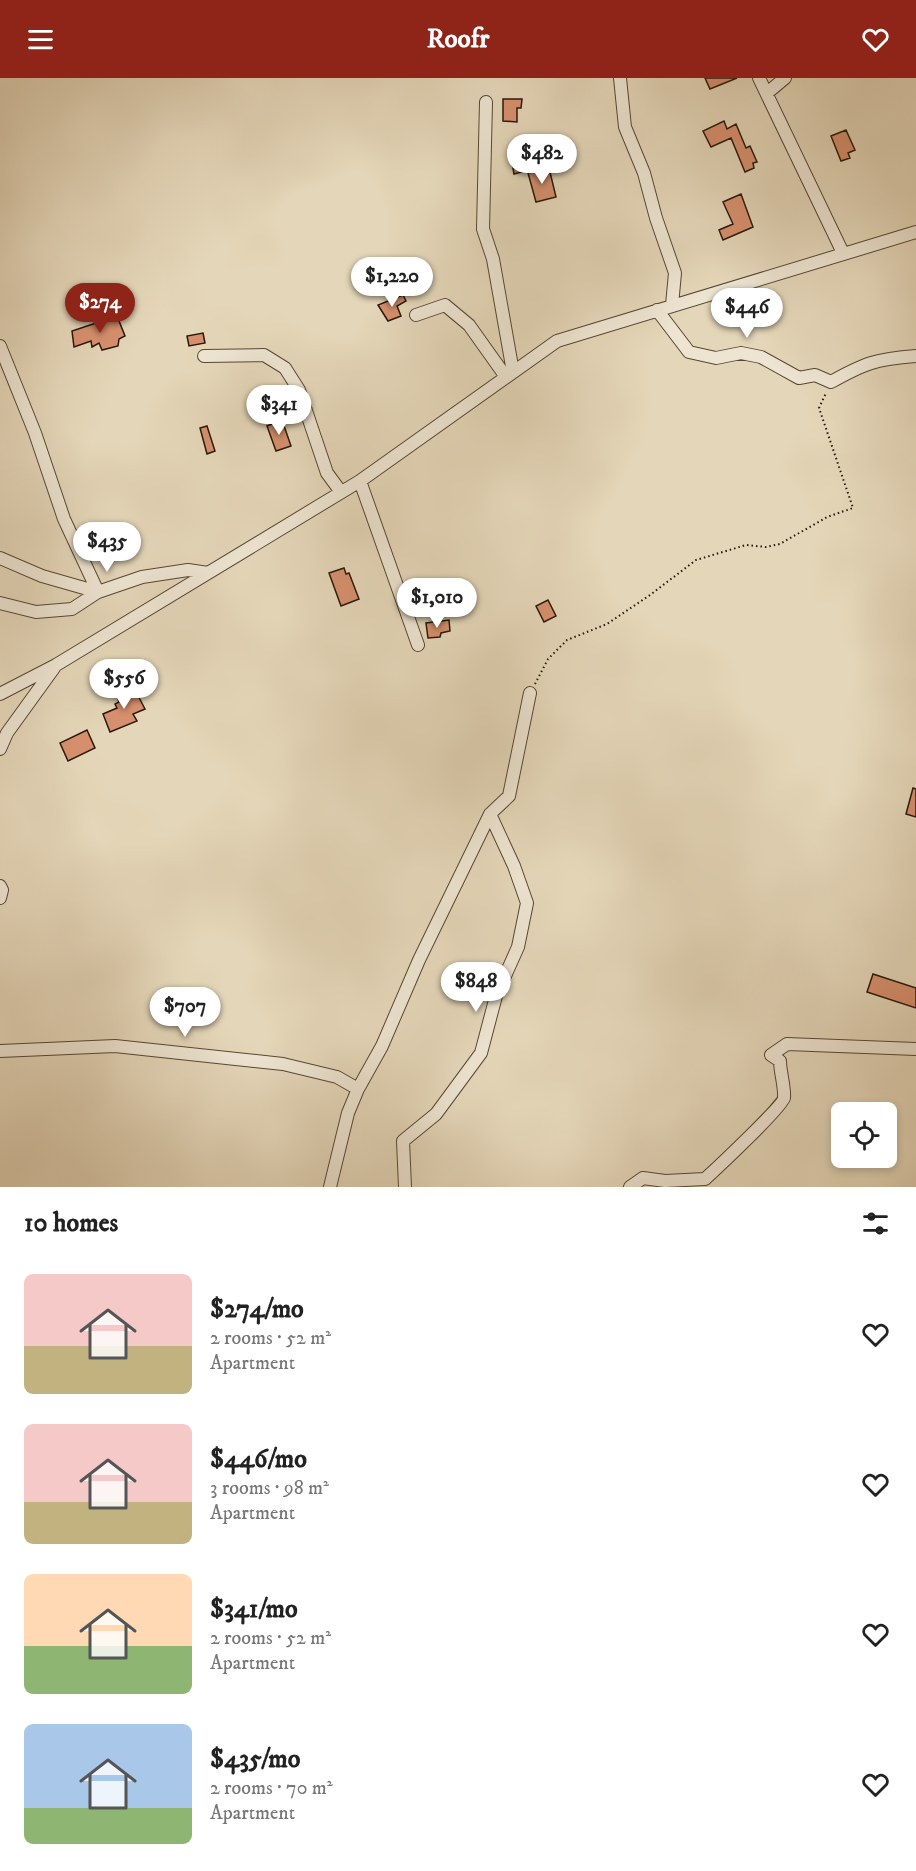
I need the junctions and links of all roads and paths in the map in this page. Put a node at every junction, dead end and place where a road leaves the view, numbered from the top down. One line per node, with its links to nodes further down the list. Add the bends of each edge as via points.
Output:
1 (620, 78): 8 (street, via 625,127 644,173 675,273)
2 (759, 78): 4 (street)
3 (785, 78): 4 (street)
4 (767, 93): 7 (street)
5 (486, 102): 14 (street, via 483,229 493,259)
6 (916, 232): 7 (street)
7 (843, 253): 8 (street)
8 (672, 305): 9 (street)
9 (657, 310): 14 (street, via 557,341); 15 (street, via 689,352 716,357 741,353 760,357 800,378 815,375)
10 (416, 315): 14 (street, via 445,305 469,326)
11 (0, 346): 20 (street, via 64,519)
12 (204, 356): 17 (street, via 264,355 285,368 299,390 327,473)
13 (916, 356): 15 (street, via 864,364)
14 (510, 374): 16 (street)
15 (831, 382): 24 (path, via 819,408 853,508 826,517 780,544 766,548 746,545 696,560 607,624 567,640 548,659)
16 (360, 481): 17 (street); 22 (street)
17 (341, 492): 19 (street)
18 (0, 558): 20 (street, via 42,576)
19 (208, 573): 20 (street, via 188,570 142,577); 23 (street)
20 (98, 592): 21 (street, via 72,609 36,612)
21 (0, 603)
22 (418, 645)
23 (56, 665): 25 (street); 26 (street, via 7,733)
24 (530, 693): 27 (street, via 509,796)
25 (0, 694)
26 (0, 749)
27 (490, 814): 32 (street, via 382,1046); 34 (street, via 527,903 518,947 496,996 481,1053 436,1113 403,1141)
28 (0, 886): 29 (street)
29 (0, 898)
30 (916, 1049): 35 (street, via 787,1044 771,1055 780,1060 784,1100 705,1179 643,1178)
31 (0, 1051): 32 (street, via 115,1046 283,1064 337,1077)
32 (358, 1089): 33 (street, via 348,1113)
33 (330, 1187)
34 (405, 1187)
35 (630, 1187)

